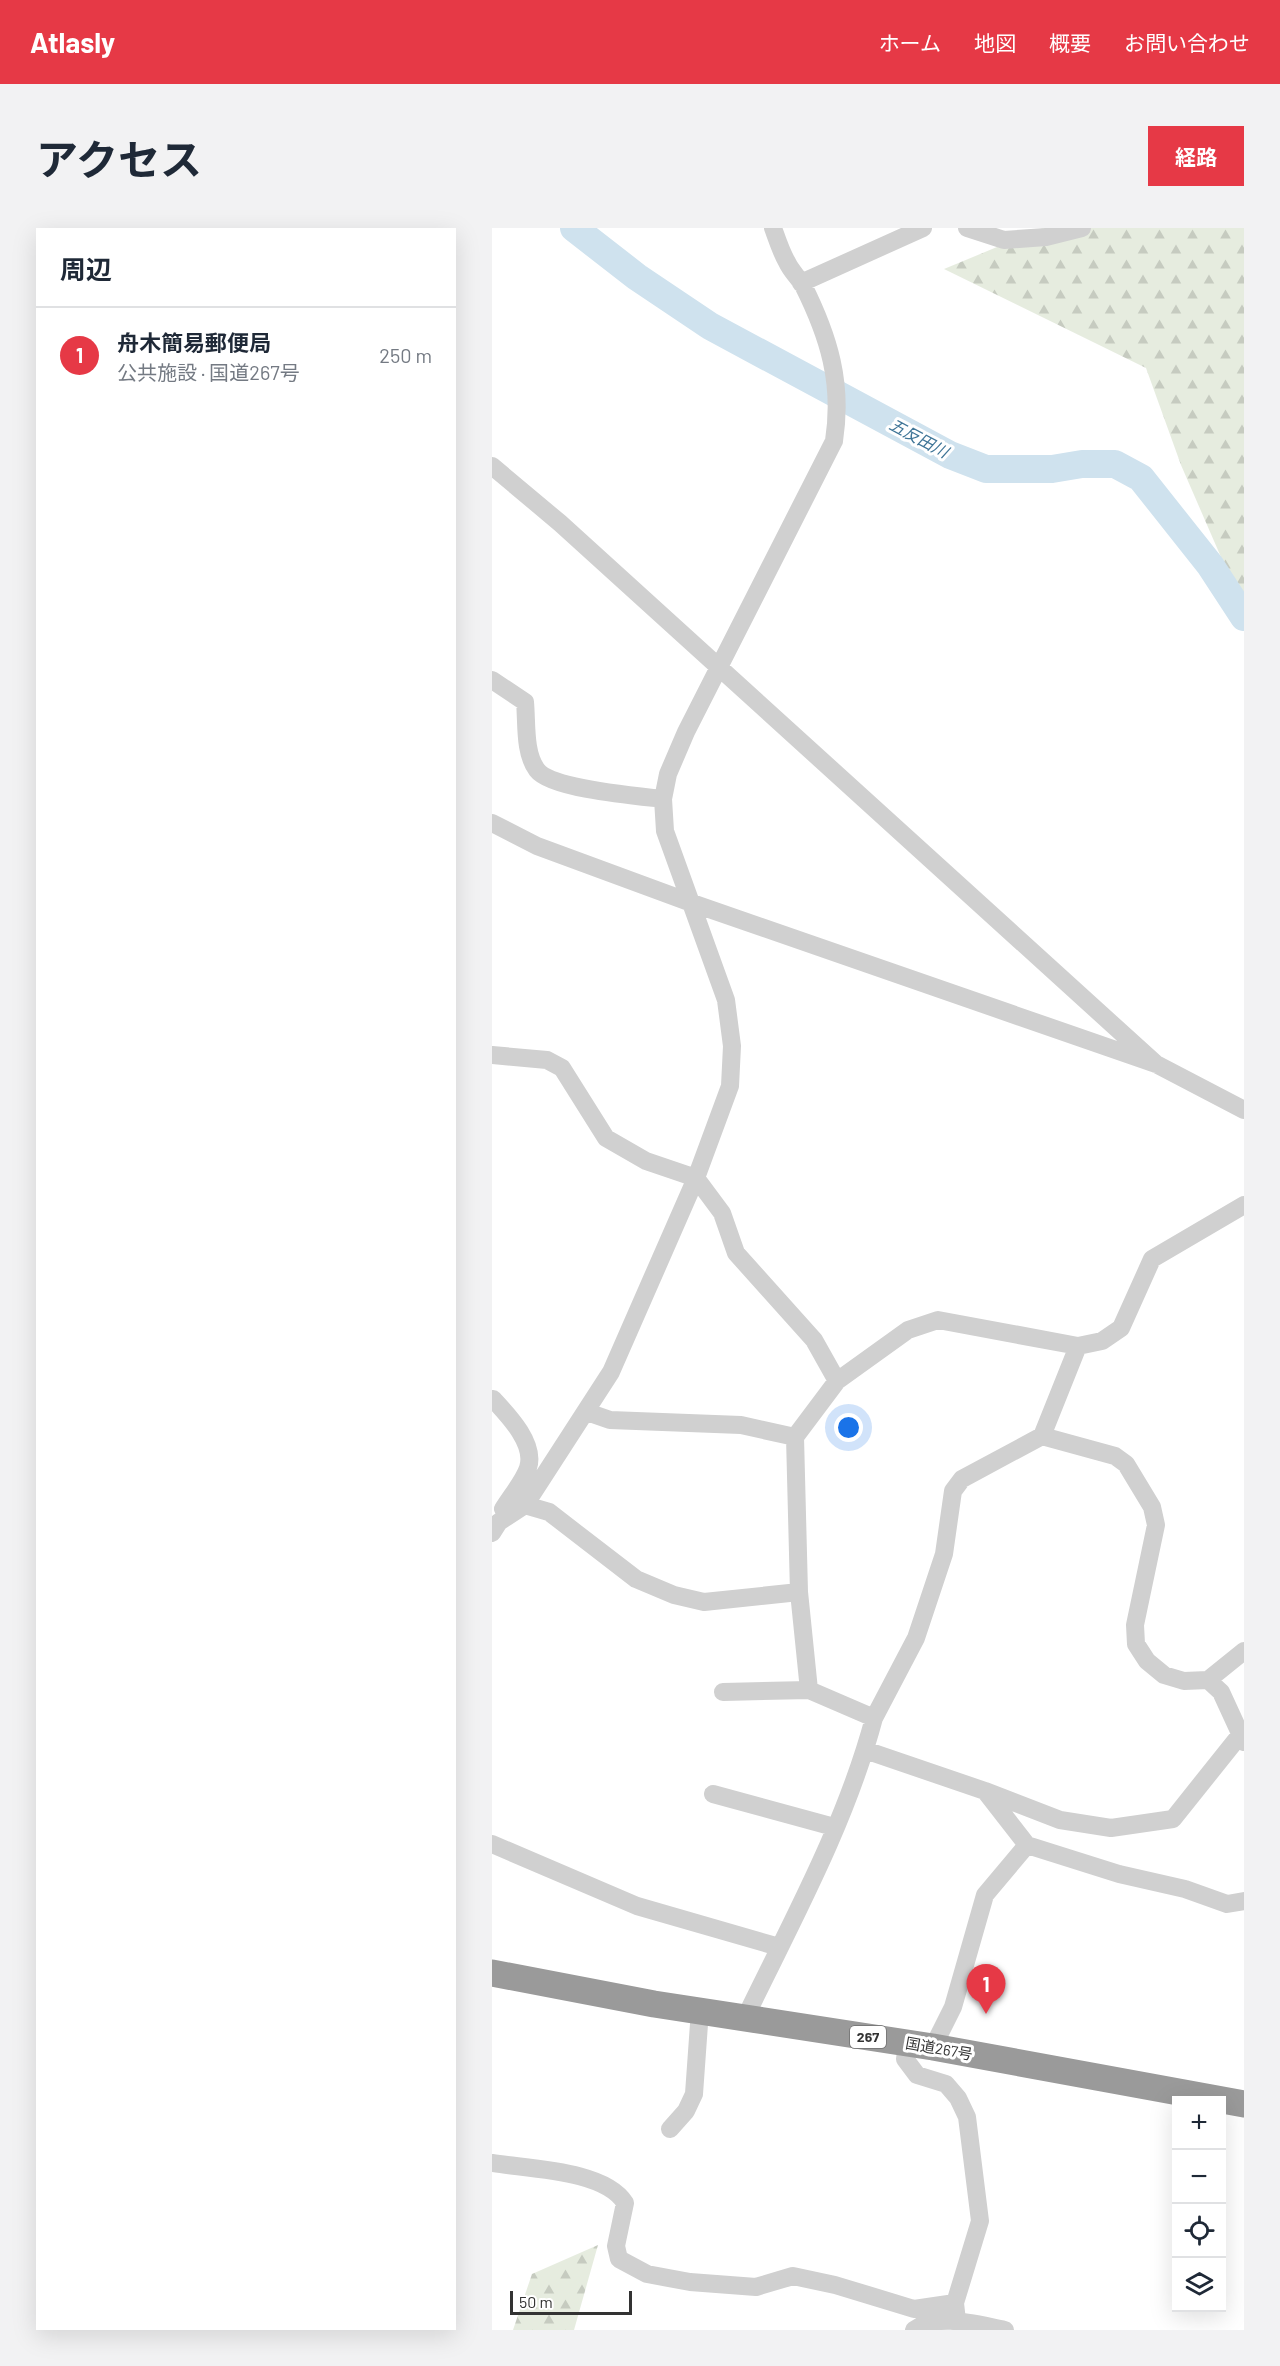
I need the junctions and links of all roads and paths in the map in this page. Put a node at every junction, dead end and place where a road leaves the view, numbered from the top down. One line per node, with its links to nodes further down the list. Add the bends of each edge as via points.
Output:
1 (773, 228): 5 (street)
2 (923, 228): 5 (street)
3 (968, 228): 4 (street, via 1004,240 1046,237)
4 (1082, 228)
5 (801, 283): 7 (street, via 822,328 836,373 839,411 834,441)
6 (492, 466): 7 (street)
7 (720, 668): 9 (street, via 686,732); 13 (street)
8 (492, 680): 9 (street, via 525,702 529,753 537,772 559,784)
9 (663, 800): 11 (street, via 665,831)
10 (492, 823): 11 (street, via 537,846)
11 (689, 902): 13 (street); 15 (street, via 726,1000 732,1046 730,1086)
12 (492, 1055): 15 (street, via 548,1059 562,1068 606,1138 646,1161)
13 (1156, 1064): 14 (street)
14 (1244, 1110)
15 (696, 1178): 18 (street, via 722,1213 736,1253 814,1340); 20 (street, via 612,1372)
16 (1244, 1205): 17 (street, via 1152,1259 1121,1328 1102,1341)
17 (1078, 1346): 18 (street, via 938,1320 908,1330); 21 (street)
18 (837, 1381): 22 (street)
19 (493, 1399): 23 (street, via 516,1424 529,1452 528,1467)
20 (587, 1412): 22 (street, via 610,1420 741,1425); 23 (street)
21 (1042, 1436): 27 (street, via 1115,1456 1126,1464 1152,1507 1156,1525 1135,1624 1136,1644 1147,1661 1164,1675 1184,1681); 30 (street, via 962,1479 953,1491 944,1554 916,1638)
22 (795, 1437): 25 (street)
23 (509, 1508): 24 (street); 25 (street, via 549,1512 636,1579 674,1595 704,1602)
24 (492, 1533)
25 (799, 1592): 28 (street)
26 (1244, 1651): 27 (street)
27 (1208, 1680): 31 (street, via 1221,1692)
28 (809, 1690): 29 (street); 30 (street)
29 (723, 1692)
30 (874, 1718): 32 (street)
31 (1242, 1739): 33 (street, via 1173,1819 1111,1828 1060,1820)
32 (865, 1750): 33 (street); 35 (street)
33 (986, 1791): 37 (street)
34 (712, 1794): 35 (street)
35 (834, 1827): 39 (street, via 809,1889)
36 (492, 1844): 39 (street, via 638,1906)
37 (1026, 1845): 38 (street, via 1227,1904); 43 (street, via 985,1894 953,2007)
38 (1244, 1901)
39 (779, 1947): 42 (street)
40 (492, 1973): 41 (highway, 国道267号 / 267)
41 (700, 2010): 42 (highway, 国道267号 / 267); 45 (street, via 694,2094 686,2112)
42 (746, 2016): 43 (highway, 国道267号 / 267)
43 (920, 2045): 44 (highway, 国道267号 / 267); 47 (street, via 905,2059 917,2075 946,2084 967,2116 980,2221)
44 (1244, 2104)
45 (670, 2129)
46 (492, 2163): 47 (street, via 580,2176 618,2192 625,2203 616,2246 619,2259 647,2274 756,2287 793,2276 914,2309)
47 (956, 2312): 48 (street); 49 (street)
48 (914, 2330)
49 (1005, 2330)

